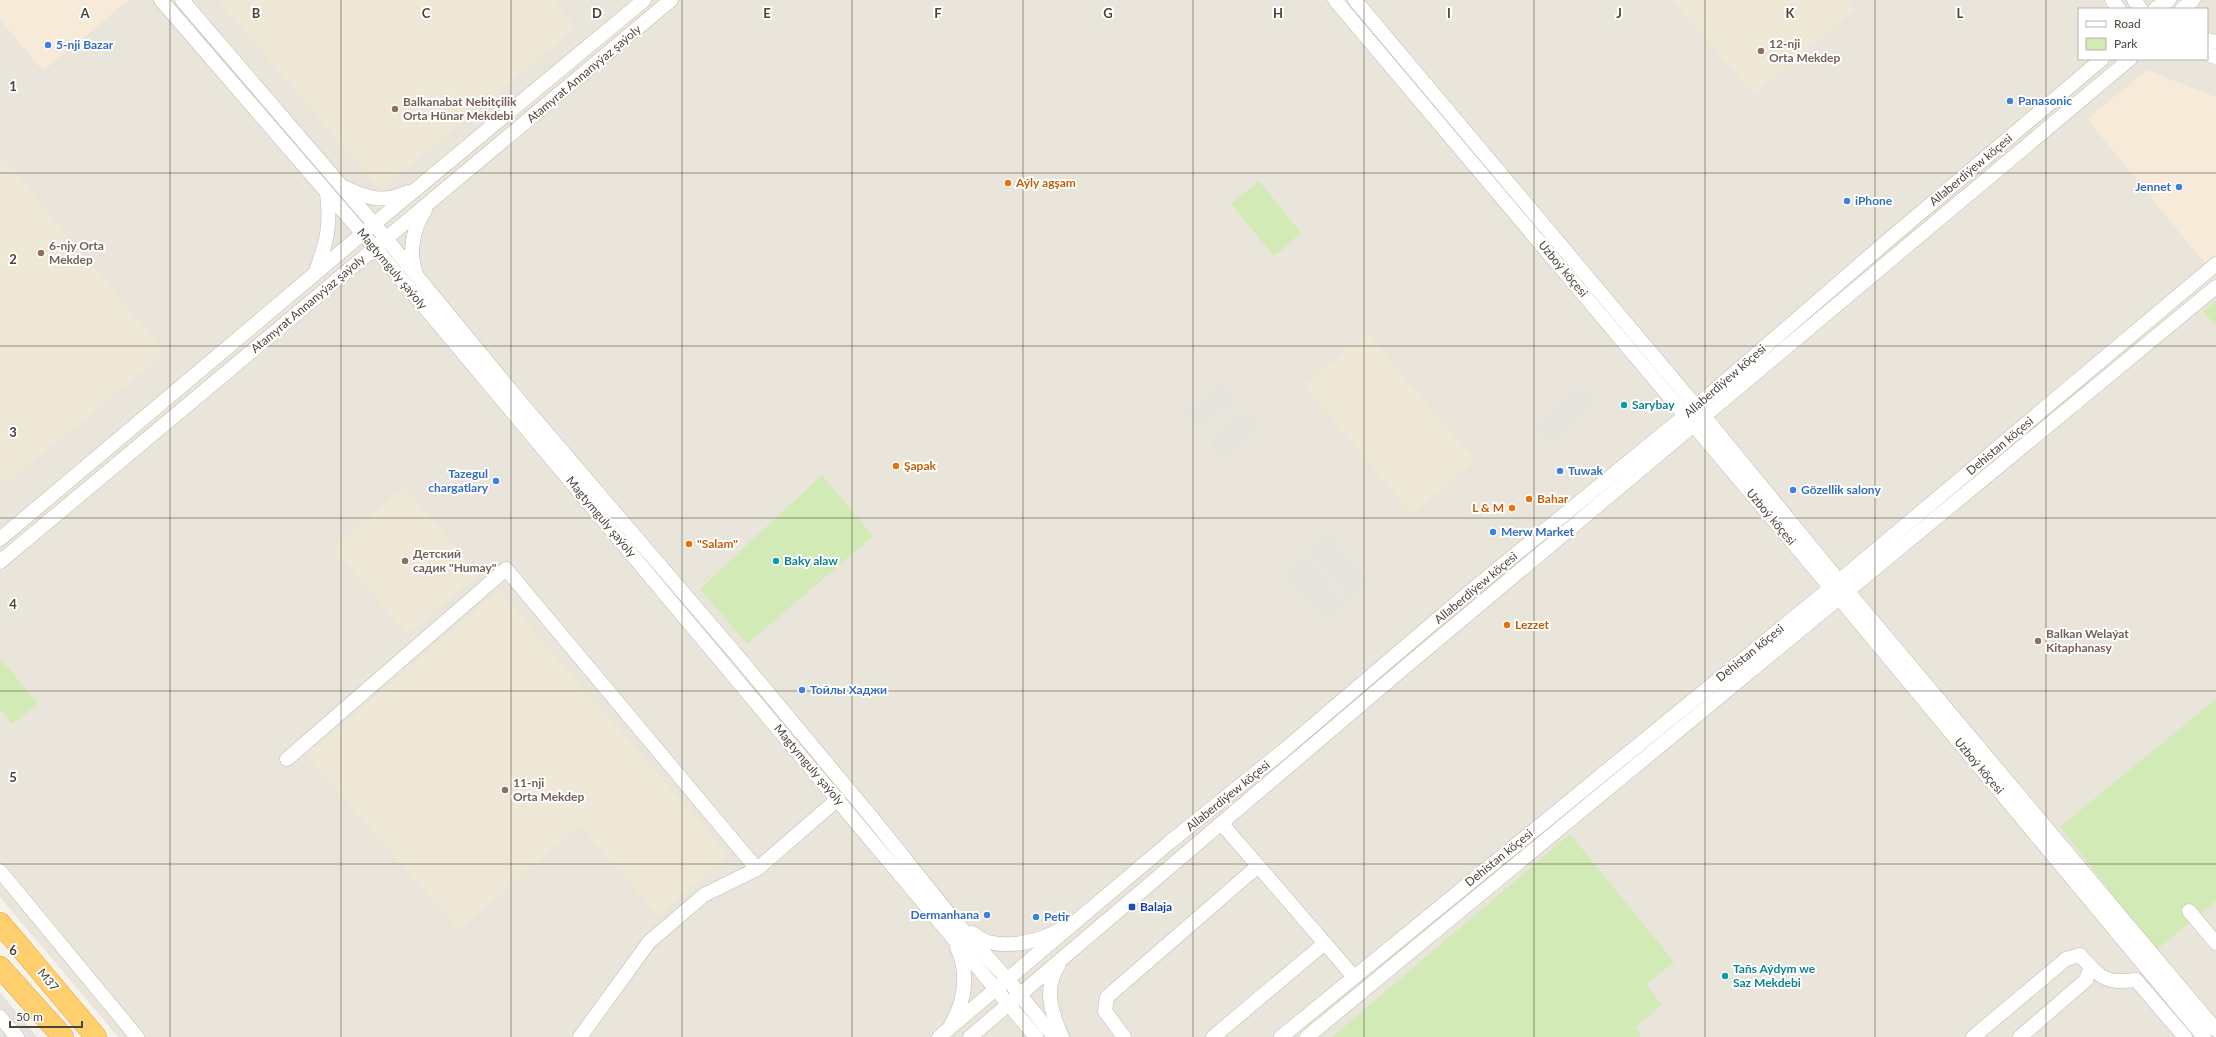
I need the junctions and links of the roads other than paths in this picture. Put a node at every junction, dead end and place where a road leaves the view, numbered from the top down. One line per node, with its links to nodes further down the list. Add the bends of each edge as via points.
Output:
1 (161, 0): 19 (street, Magtymguly şaýoly)
2 (182, 0): 18 (street, Magtymguly şaýoly)
3 (644, 0): 17 (street, Atamyrat Annanyýaz şaýoly)
4 (671, 0): 20 (street, Atamyrat Annanyýaz şaýoly)
5 (1335, 0): 28 (street, Uzboý köçesi, via 1383,59)
6 (1355, 0): 28 (street, Uzboý köçesi)
7 (2112, 0): 11 (street)
8 (2134, 0): 12 (street)
9 (2169, 0): 13 (street)
10 (2193, 0): 14 (street)
11 (2118, 8)
12 (2140, 8)
13 (2157, 8)
14 (2183, 8)
15 (2101, 60): 28 (street, Allaberdiýew köçesi)
16 (2129, 60): 28 (street, Allaberdiýew köçesi)
17 (421, 186): 18 (street, via 394,198 379,199 363,196); 21 (street, Atamyrat Annanyýaz şaýoly)
18 (342, 187): 21 (street, Magtymguly şaýoly)
19 (327, 193): 22 (street, Magtymguly şaýoly); 25 (street, via 329,226 326,245)
20 (430, 203): 23 (street, Atamyrat Annanyýaz şaýoly); 26 (street, via 420,218 412,248 413,265)
21 (374, 224): 22 (street, Atamyrat Annanyýaz şaýoly); 23 (street, Magtymguly şaýoly)
22 (362, 234): 23 (street, Magtymguly şaýoly); 25 (street, Atamyrat Annanyýaz şaýoly)
23 (380, 244): 26 (street, Magtymguly şaýoly); 30 (street, Atamyrat Annanyýaz şaýoly); 33 (street, Magtymguly şaýoly)
24 (2216, 264): 31 (street, Dehistan köçesi)
25 (314, 273): 29 (street, Atamyrat Annanyýaz şaýoly)
26 (418, 278): 40 (street, Magtymguly şaýoly, via 821,757)
27 (2216, 286): 31 (street, Dehistan köçesi)
28 (1695, 416): 31 (street, Uzboý köçesi); 34 (street, Allaberdiýew köçesi); 38 (street, Allaberdiýew köçesi, via 1473,589)
29 (0, 539)
30 (0, 562)
31 (1838, 589): 48 (street, Dehistan köçesi); 53 (street, Uzboý köçesi); 67 (street, Dehistan köçesi); 71 (street, Uzboý köçesi)
32 (287, 759): 36 (street, via 506,569)
33 (838, 800): 36 (street); 43 (street, Magtymguly şaýoly)
34 (1222, 824): 35 (street); 45 (street, Allaberdiýew köçesi)
35 (1258, 866): 44 (street); 64 (street, via 1107,997 1105,1011)
36 (757, 869): 59 (street, via 704,895 649,942)
37 (0, 871): 58 (street)
38 (1092, 909): 40 (street, via 1055,933 1028,942 1002,945 986,942); 49 (street, Allaberdiýew köçesi)
39 (2188, 911): 42 (street)
40 (953, 919): 49 (street, Magtymguly şaýoly)
41 (0, 923): 57 (highway, M37 / M37)
42 (2214, 935)
43 (954, 940): 50 (street, Magtymguly şaýoly); 54 (street, via 960,952 965,983 958,1012)
44 (1325, 943): 48 (street); 65 (street)
45 (1064, 958): 51 (street, Allaberdiýew köçesi); 63 (street, via 1051,977 1050,988 1051,1007)
46 (0, 967): 56 (highway)
47 (2091, 967): 68 (street, via 2080,955 2066,959); 69 (street, via 2086,980); 70 (street, via 2102,978 2136,980)
48 (1354, 977): 66 (street, Dehistan köçesi)
49 (1008, 980): 50 (street, Allaberdiýew köçesi); 51 (street, Magtymguly şaýoly)
50 (996, 990): 51 (street, Magtymguly şaýoly); 54 (street, Allaberdiýew köçesi)
51 (1014, 1000): 60 (street, Allaberdiýew köçesi); 61 (street, Magtymguly şaýoly); 62 (street, Magtymguly şaýoly)
52 (0, 1017): 55 (street)
53 (2216, 1030)
54 (944, 1033)
55 (17, 1037)
56 (63, 1037)
57 (96, 1037)
58 (137, 1037)
59 (580, 1037)
60 (970, 1037)
61 (1036, 1037)
62 (1054, 1037)
63 (1062, 1037)
64 (1124, 1037)
65 (1213, 1037)
66 (1281, 1037)
67 (1307, 1037)
68 (1974, 1037)
69 (2020, 1037)
70 (2185, 1037)
71 (2204, 1037)

